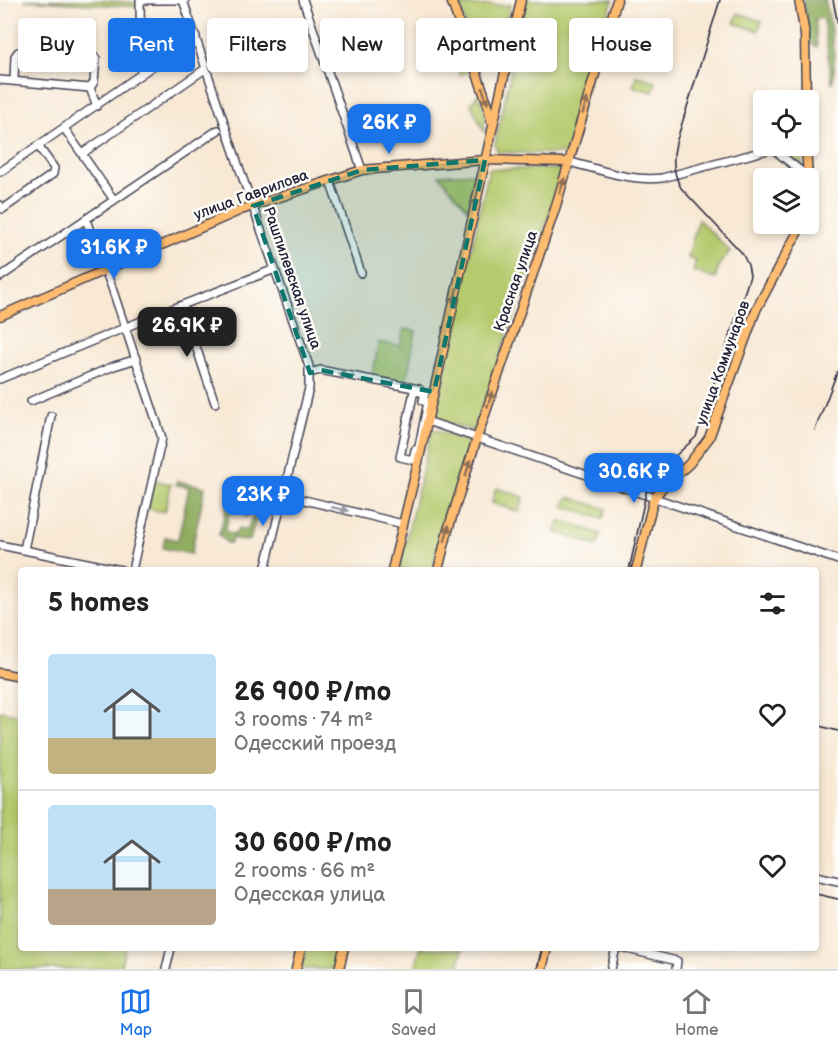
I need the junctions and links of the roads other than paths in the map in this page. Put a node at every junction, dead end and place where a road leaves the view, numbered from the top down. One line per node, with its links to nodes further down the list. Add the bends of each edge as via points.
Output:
1 (141, 0): 2 (street); 10 (street)
2 (184, 0): 8 (street, Рашпилевская улица)
3 (303, 0): 28 (street)
4 (451, 0): 16 (main road, one-way to 16)
5 (521, 0): 16 (main road)
6 (617, 0): 26 (main road, Красная улица, one-way to 6)
7 (799, 0): 14 (main road, via 805,35)
8 (196, 36): 9 (street, Рашпилевская улица); 10 (street)
9 (205, 69): 21 (street); 33 (street, Рашпилевская улица)
10 (141, 73): 15 (street)
11 (0, 80): 12 (street)
12 (14, 81): 13 (street); 13 (street, via 18,52 93,55 94,82)
13 (90, 88): 15 (street)
14 (806, 90)
15 (98, 105): 17 (street)
16 (492, 127): 20 (main road)
17 (64, 128): 19 (street); 21 (street)
18 (218, 130): 31 (street)
19 (38, 146): 29 (street); 32 (street, via 54,168 53,174 3,209)
20 (487, 148): 24 (main road); 25 (main road)
21 (83, 153): 31 (street)
22 (753, 153): 26 (street, улица Гаврилова, via 647,179)
23 (782, 156): 27 (street)
24 (485, 160): 25 (main road, улица Гаврилова); 28 (main road, улица Гаврилова); 47 (main road, one-way to 47)
25 (500, 160): 26 (main road, улица Гаврилова)
26 (569, 162): 52 (main road, Красная улица, one-way to 26)
27 (796, 168)
28 (362, 170): 30 (main road, улица Гаврилова)
29 (0, 172)
30 (330, 181): 33 (main road, улица Гаврилова); 38 (street)
31 (114, 200): 34 (street)
32 (0, 205)
33 (253, 206): 36 (main road, улица Гаврилова); 37 (street, Рашпилевская улица)
34 (86, 220): 36 (street); 39 (street)
35 (796, 234): 54 (main road, улица Коммунаров, via 748,328 709,438)
36 (105, 269): 41 (main road, улица Гаврилова); 42 (street)
37 (275, 269): 40 (street); 44 (street, Рашпилевская улица)
38 (361, 273)
39 (0, 277)
40 (182, 305): 42 (street); 49 (street)
41 (0, 316)
42 (124, 327): 43 (street); 45 (street)
43 (137, 359): 48 (street); 60 (street, via 162,438)
44 (310, 373): 47 (street, one-way to 44, via 320,370); 53 (street, Рашпилевская улица)
45 (0, 379)
46 (413, 392): 46 (street, via 400,457 413,460 428,402 423,401 425,393)
47 (434, 392): 51 (main road)
48 (31, 401)
49 (215, 403)
50 (51, 416): 57 (street)
51 (427, 421): 52 (street); 55 (main road)
52 (477, 438): 54 (street); 63 (main road, Красная улица, one-way to 52)
53 (284, 495): 55 (street, one-way to 55); 61 (street, Рашпилевская улица)
54 (654, 498): 58 (street); 64 (main road)
55 (403, 524): 62 (main road)
56 (0, 545): 57 (street)
57 (24, 550): 59 (street)
58 (838, 560)
59 (84, 566)
60 (133, 567)
61 (266, 567)
62 (393, 567)
63 (439, 567)
64 (637, 567)
65 (0, 673): 66 (main road)
66 (18, 676)
67 (819, 877): 68 (street)
68 (838, 881)
69 (170, 951): 76 (street)
70 (300, 951): 77 (main road)
71 (343, 951): 78 (main road)
72 (545, 951): 79 (main road)
73 (615, 951): 80 (street)
74 (633, 951): 75 (street)
75 (677, 965)
76 (166, 969)
77 (296, 969)
78 (339, 969)
79 (542, 969)
80 (610, 969)

